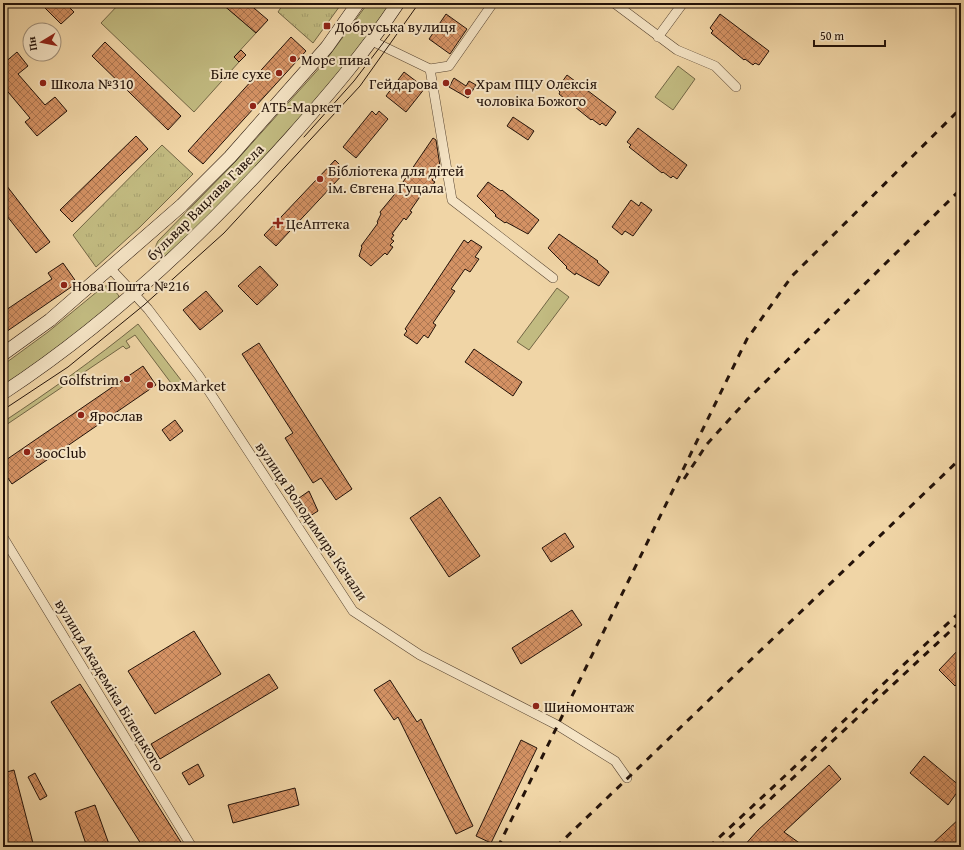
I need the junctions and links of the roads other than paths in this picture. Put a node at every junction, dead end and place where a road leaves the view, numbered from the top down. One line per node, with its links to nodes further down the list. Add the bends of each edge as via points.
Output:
1 (358, 3): 10 (main road, бульвар Вацлава Гавела, via 327,47 230,157 182,205)
2 (398, 3): 7 (main road, бульвар Вацлава Гавела)
3 (493, 3): 8 (street, via 449,66)
4 (614, 3): 6 (street)
5 (683, 3): 6 (street)
6 (658, 37): 9 (street, via 677,50 715,66)
7 (372, 41): 8 (street); 12 (main road, бульвар Вацлава Гавела, via 343,78 254,178 184,248)
8 (430, 69): 11 (street, via 452,200)
9 (736, 87)
10 (110, 268): 12 (street, вулиця Володимира Качали); 13 (main road, бульвар Вацлава Гавела, via 50,320)
11 (553, 278)
12 (134, 293): 14 (main road, бульвар Вацлава Гавела, via 37,370); 16 (street, вулиця Володимира Качали, via 199,376 353,611 420,655 557,725 615,761)
13 (3, 354)
14 (3, 393)
15 (3, 537): 17 (street, вулиця Академіка Білецького)
16 (627, 778)
17 (192, 847)

